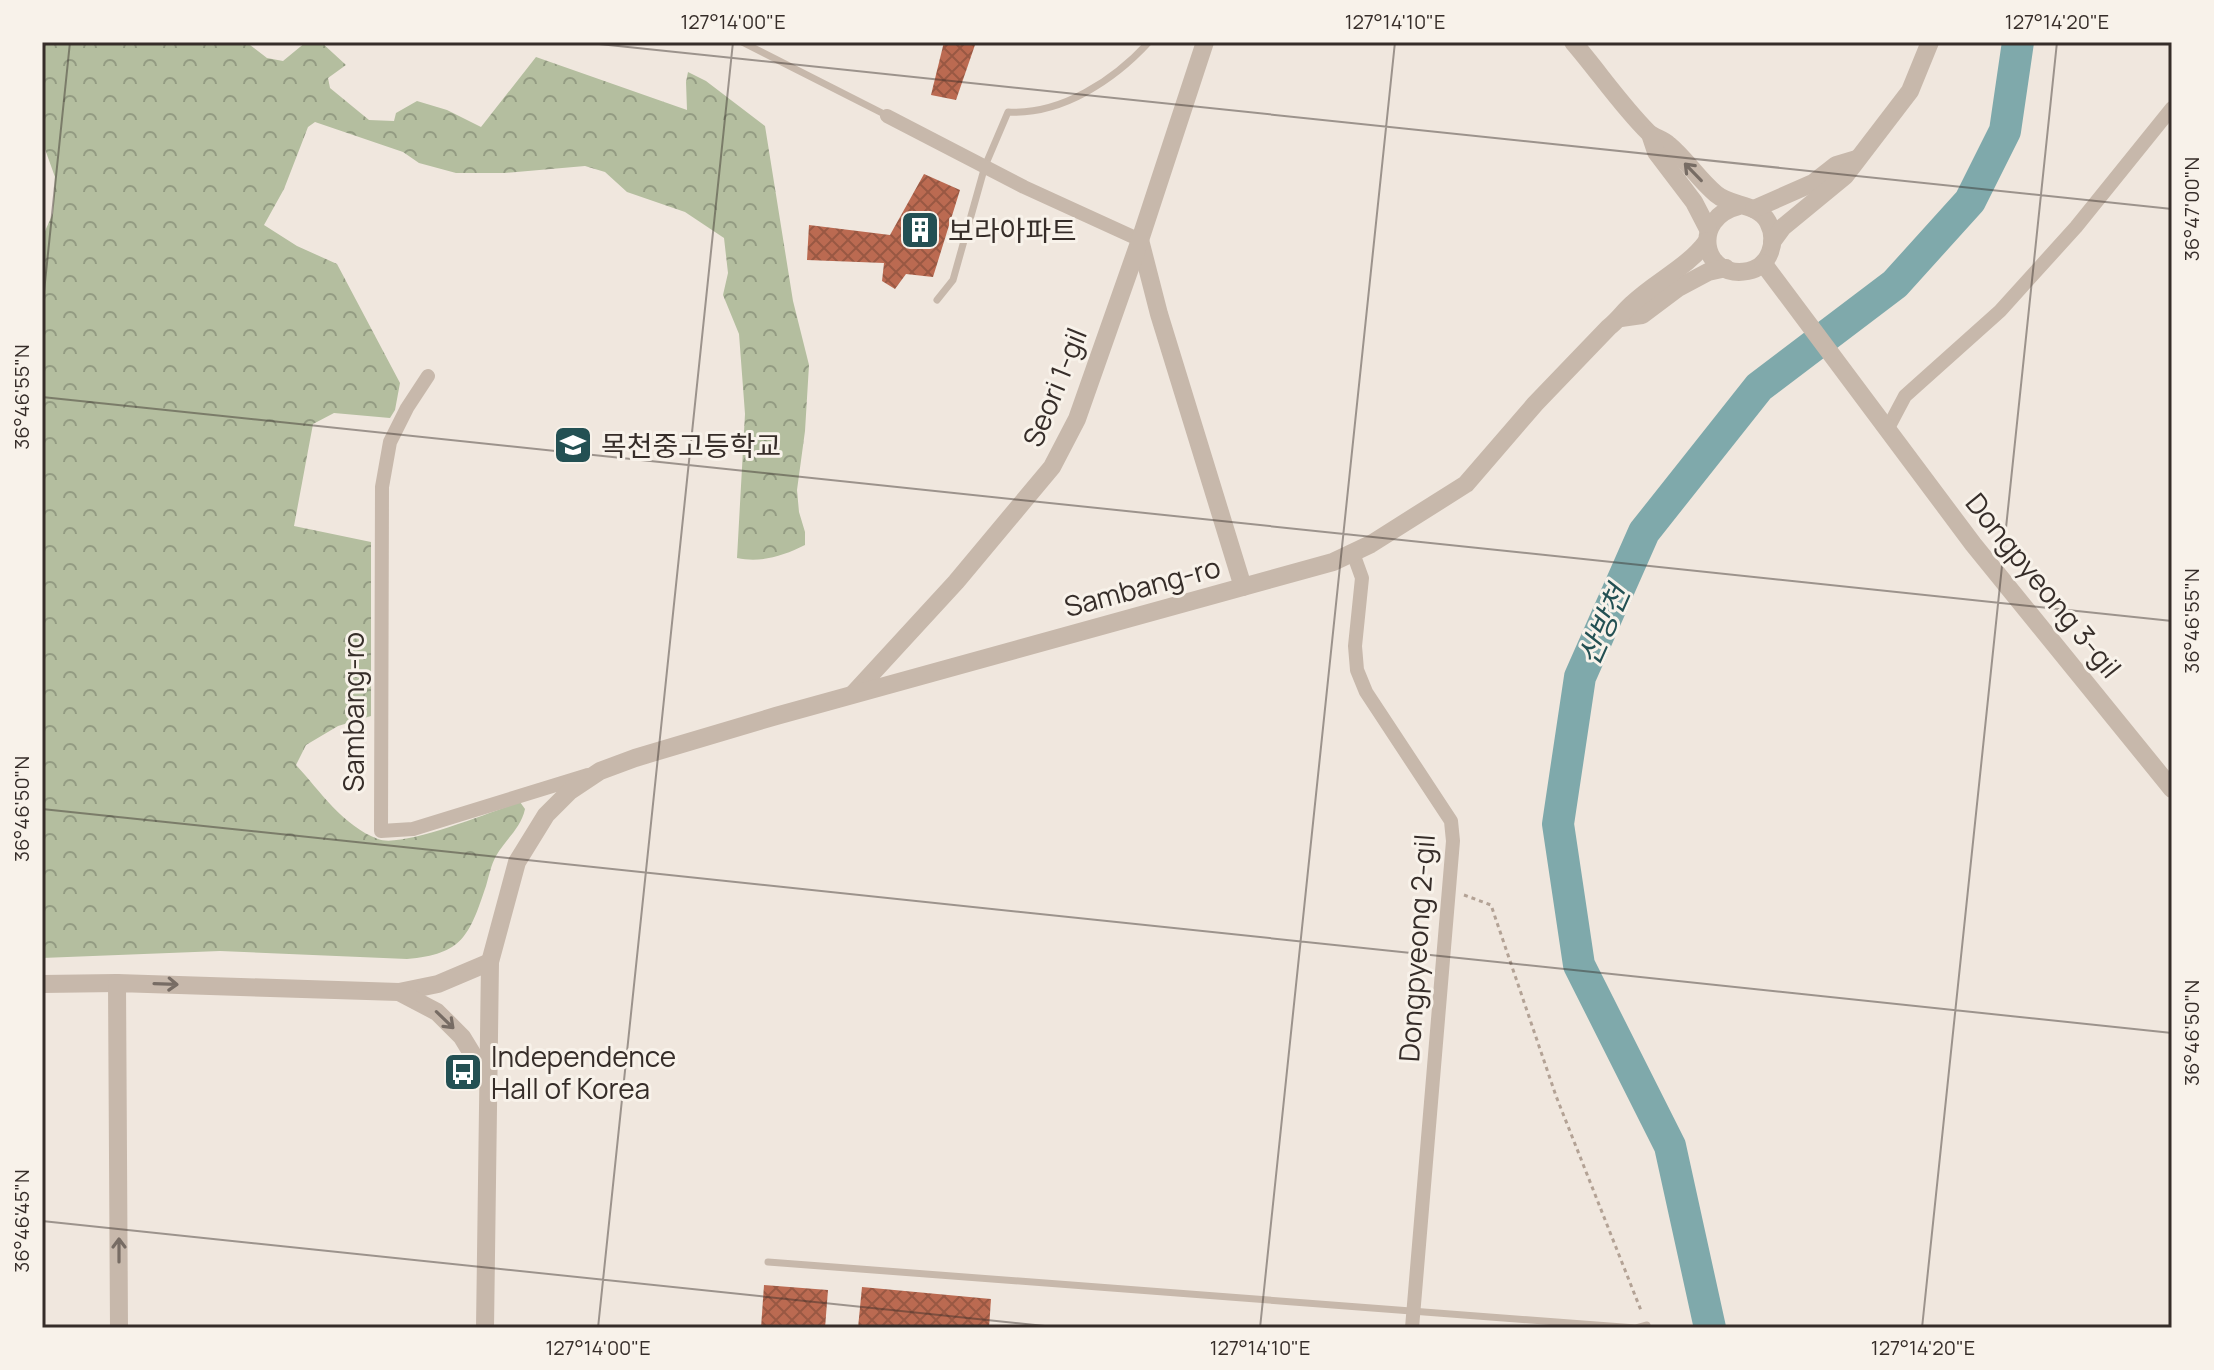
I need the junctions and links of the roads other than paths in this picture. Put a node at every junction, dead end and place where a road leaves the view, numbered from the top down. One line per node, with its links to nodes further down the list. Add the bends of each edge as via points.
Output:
1 (742, 42): 7 (lane)
2 (1149, 42): 10 (lane, via 1123,68 1082,94 1026,113 1008,112)
3 (1205, 42): 13 (street, Seori 1-gil)
4 (1573, 42): 8 (street)
5 (1930, 42): 9 (street, via 1910,91)
6 (2172, 108): 20 (street, via 2000,311 1905,396)
7 (887, 116): 10 (street)
8 (1650, 134): 11 (street, one-way to 8, via 1716,194 1669,144); 12 (street, via 1656,152 1694,202)
9 (1856, 159): 11 (street, via 1836,165 1813,183); 14 (street, via 1845,176)
10 (985, 166): 13 (street); 17 (lane, via 953,280)
11 (1746, 208): 12 (street, via 1718,214); 14 (street, via 1767,221)
12 (1707, 235): 16 (street, via 1710,255); 18 (street, Sambang-ro, via 1697,254 1631,304)
13 (1140, 240): 22 (street); 23 (street, Seori 1-gil, via 1077,419 1052,467)
14 (1772, 242): 15 (street)
15 (1763, 263): 16 (street, via 1746,271); 20 (street, Dongpyeong 3-gil)
16 (1726, 268): 18 (street, Sambang-ro, via 1678,288 1642,315)
17 (937, 300)
18 (1621, 318): 21 (street, Sambang-ro, via 1535,404 1466,484)
19 (428, 376): 24 (street, Sambang-ro, via 390,442 382,487 381,831 413,829)
20 (1887, 430): 25 (street, Dongpyeong 3-gil)
21 (1353, 553): 22 (street, Sambang-ro); 32 (street, Dongpyeong 2-gil, via 1362,578 1357,670 1451,821 1453,841)
22 (1243, 587): 23 (street, Sambang-ro)
23 (853, 694): 24 (street, Sambang-ro)
24 (600, 771): 26 (street, Sambang-ro, via 546,815 517,862)
25 (2172, 789)
26 (490, 962): 29 (street, via 438,984); 30 (street, Sambang-ro)
27 (117, 983): 28 (street); 29 (street, one-way to 29); 34 (street, one-way to 27)
28 (42, 984)
29 (399, 992): 30 (street, one-way to 30, via 437,1012 462,1037)
30 (487, 1078): 35 (street, Sambang-ro)
31 (768, 1262): 32 (lane)
32 (1414, 1310): 33 (lane); 36 (street, Dongpyeong 2-gil)
33 (1647, 1325)
34 (119, 1328)
35 (485, 1328)
36 (1412, 1328)

